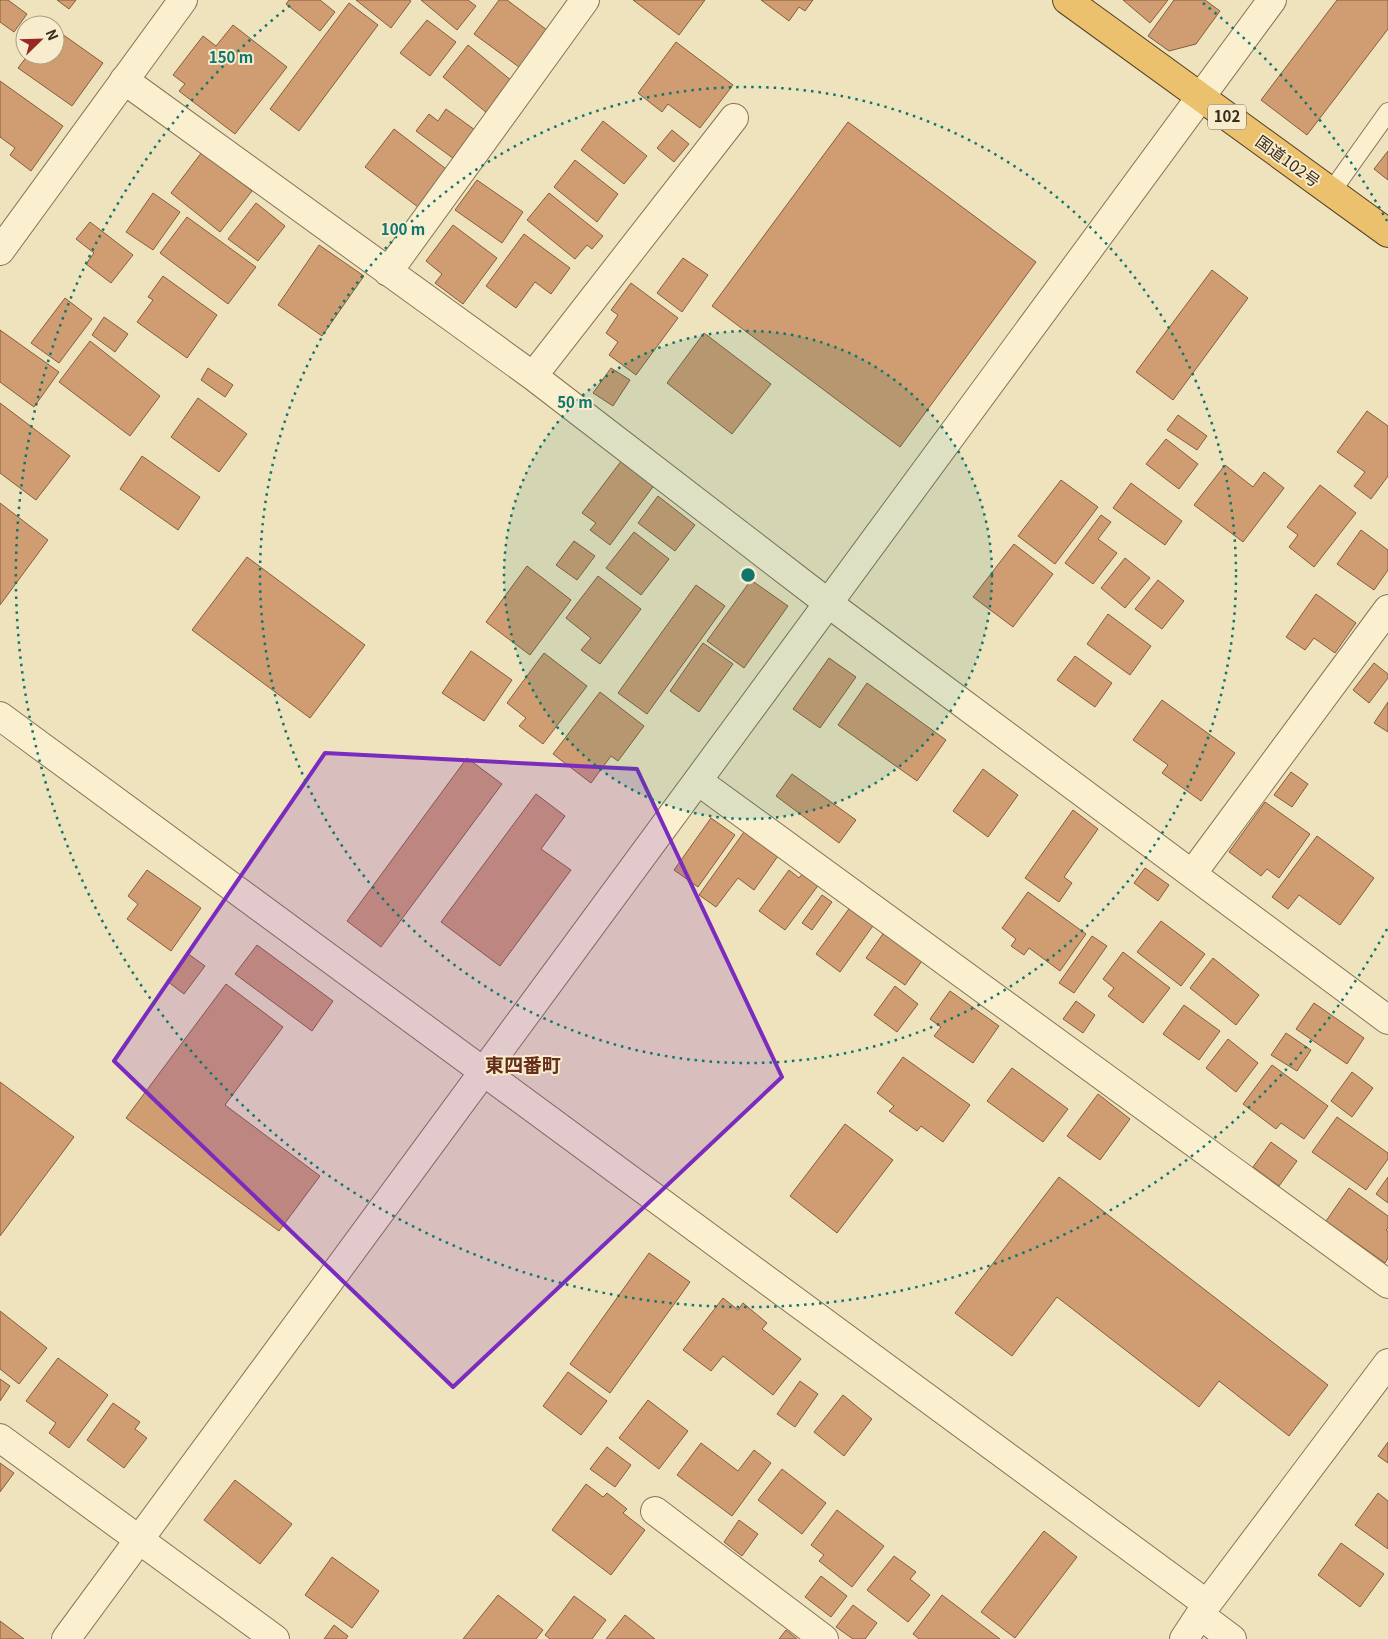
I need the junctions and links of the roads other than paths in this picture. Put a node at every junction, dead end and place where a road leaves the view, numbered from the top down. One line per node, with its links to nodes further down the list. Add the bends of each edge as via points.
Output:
1 (183, 0): 5 (street)
2 (585, 0): 12 (street)
3 (1067, 0): 6 (highway, 国道102号 / 102)
4 (1272, 0): 6 (street)
5 (124, 80): 11 (street); 12 (street)
6 (1201, 98): 9 (highway, 国道102号 / 102); 14 (street)
7 (1388, 112): 9 (lane)
8 (734, 118): 13 (street)
9 (1331, 192): 10 (highway, 国道102号 / 102)
10 (1388, 233)
11 (0, 251)
12 (388, 272): 13 (street)
13 (533, 376): 14 (street)
14 (828, 603): 17 (street); 18 (street)
15 (1388, 608): 18 (street)
16 (0, 716): 20 (street)
17 (698, 781): 20 (street); 21 (street)
18 (1192, 874): 19 (street)
19 (1388, 1020)
20 (483, 1071): 25 (street); 26 (street)
21 (1388, 1284)
22 (1388, 1363): 26 (street)
23 (0, 1438): 25 (street)
24 (655, 1511): 29 (street)
25 (140, 1540): 27 (street); 28 (street)
26 (1204, 1610): 30 (street); 31 (street)
27 (66, 1639)
28 (275, 1639)
29 (824, 1639)
30 (1184, 1639)
31 (1232, 1639)

